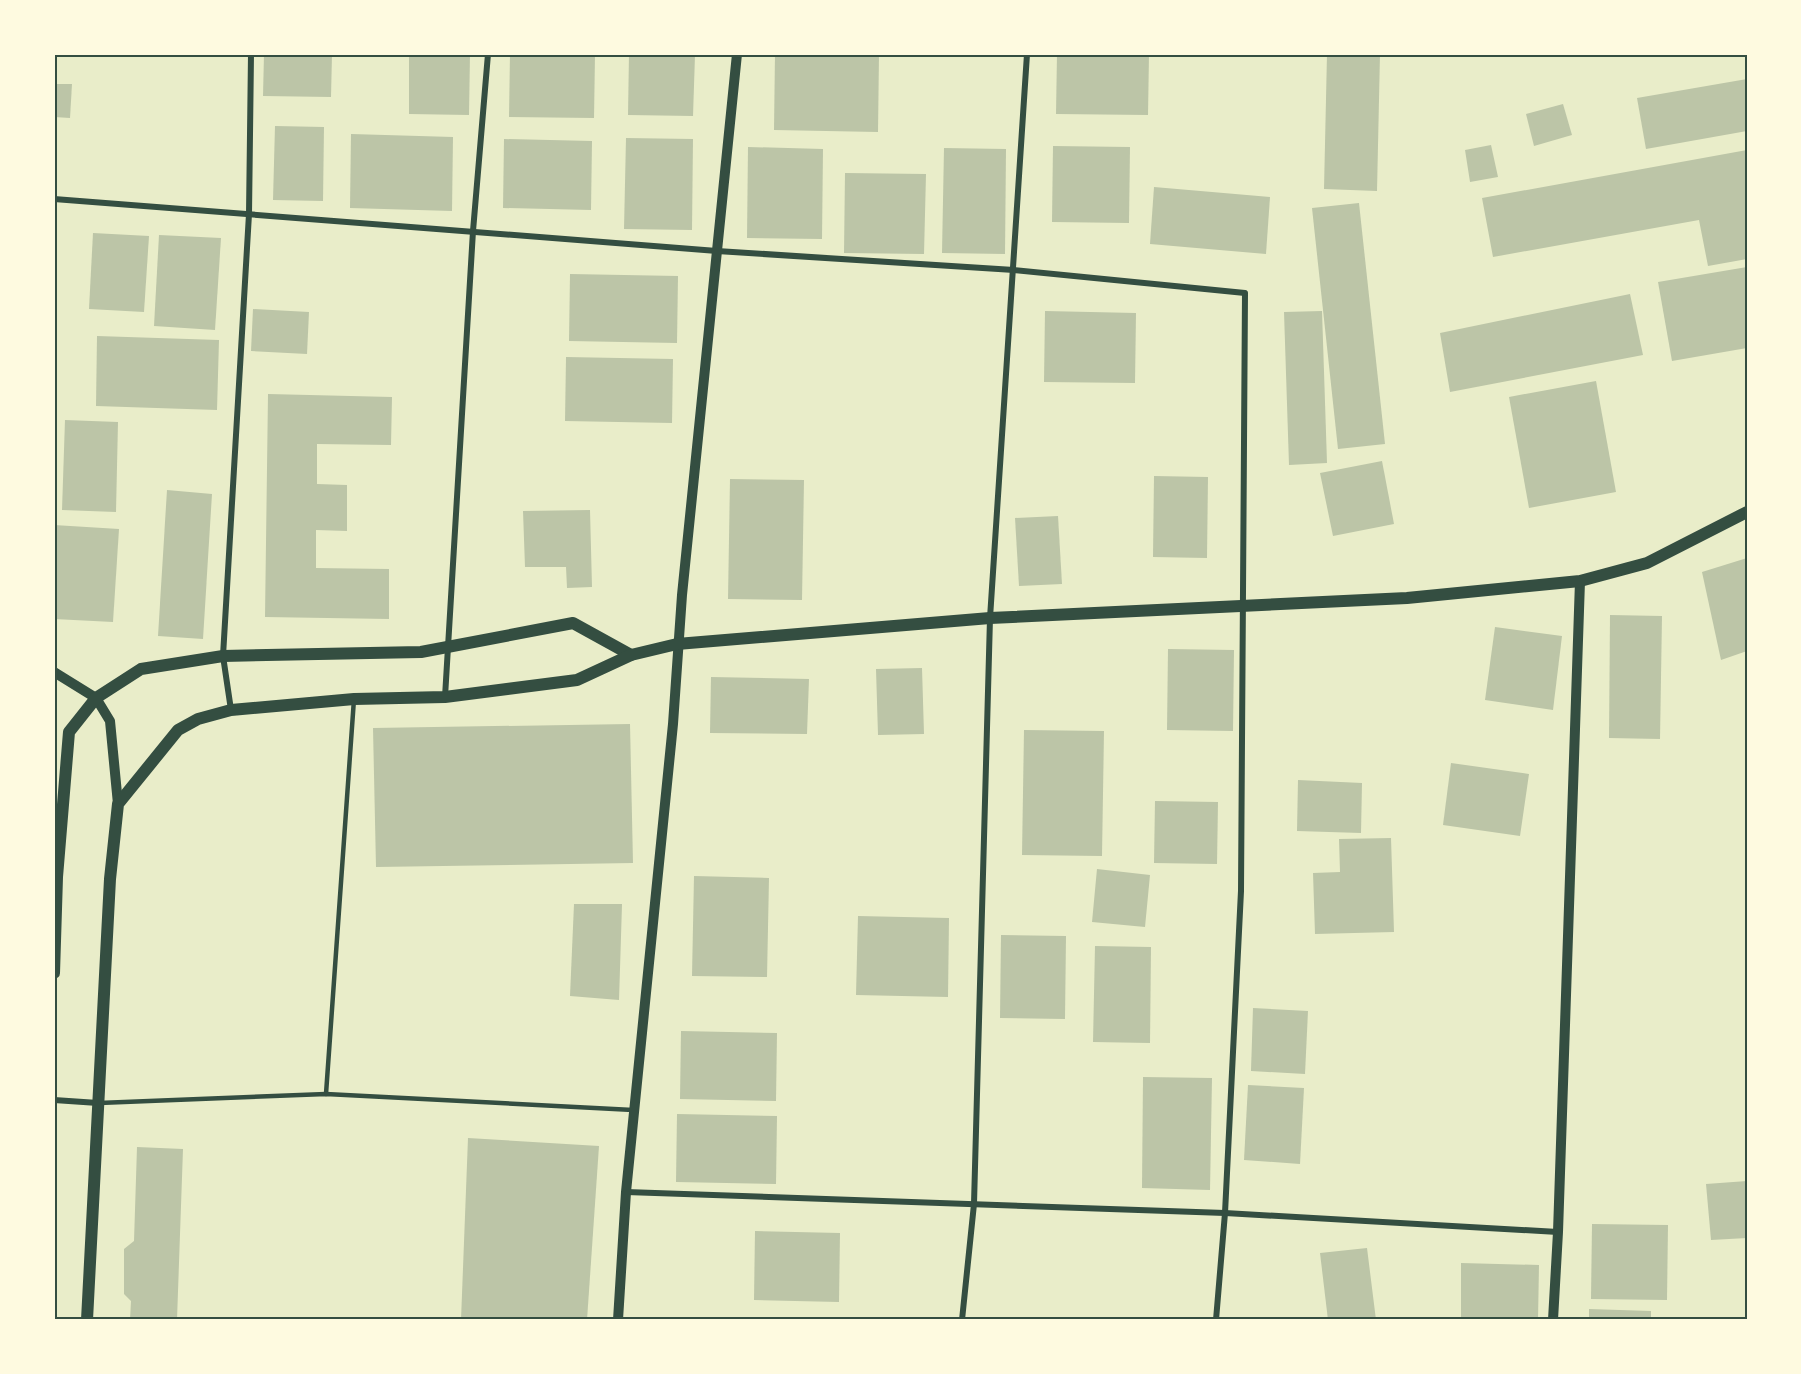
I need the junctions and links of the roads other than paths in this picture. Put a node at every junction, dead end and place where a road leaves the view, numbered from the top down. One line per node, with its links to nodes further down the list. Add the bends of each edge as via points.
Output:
1 (251, 54): 6 (street)
2 (488, 54): 7 (street)
3 (737, 54): 8 (street)
4 (1028, 54): 9 (street)
5 (54, 199): 6 (street)
6 (249, 214): 7 (street); 17 (street)
7 (473, 231): 8 (street); 15 (street)
8 (717, 251): 9 (street); 14 (street)
9 (1014, 270): 12 (street, via 1245,293); 13 (street)
10 (1747, 512): 11 (main road, via 1647,563)
11 (1580, 582): 12 (main road, via 1407,598); 32 (street)
12 (1244, 604): 13 (main road); 31 (street, via 1241,891)
13 (990, 618): 14 (main road); 30 (street)
14 (677, 644): 16 (main road); 28 (street, via 673,724)
15 (447, 649): 16 (main road, via 573,623); 17 (main road); 19 (street)
16 (631, 655): 19 (main road, via 577,680)
17 (223, 656): 20 (main road, via 141,669); 22 (street)
18 (54, 672): 20 (street)
19 (445, 697): 21 (main road)
20 (96, 698): 23 (street, via 110,721); 24 (main road, via 69,732)
21 (354, 699): 22 (main road); 25 (lane)
22 (231, 710): 23 (main road, via 198,719 178,730)
23 (118, 804): 27 (main road, via 110,879)
24 (54, 973)
25 (327, 1094): 27 (lane); 28 (lane)
26 (54, 1100): 27 (street)
27 (99, 1103): 33 (main road)
28 (636, 1110): 29 (street)
29 (626, 1192): 30 (street); 34 (street)
30 (974, 1204): 31 (street); 35 (street)
31 (1225, 1214): 32 (street); 36 (street)
32 (1558, 1232): 37 (street)
33 (87, 1320)
34 (618, 1320)
35 (962, 1320)
36 (1216, 1320)
37 (1553, 1320)

